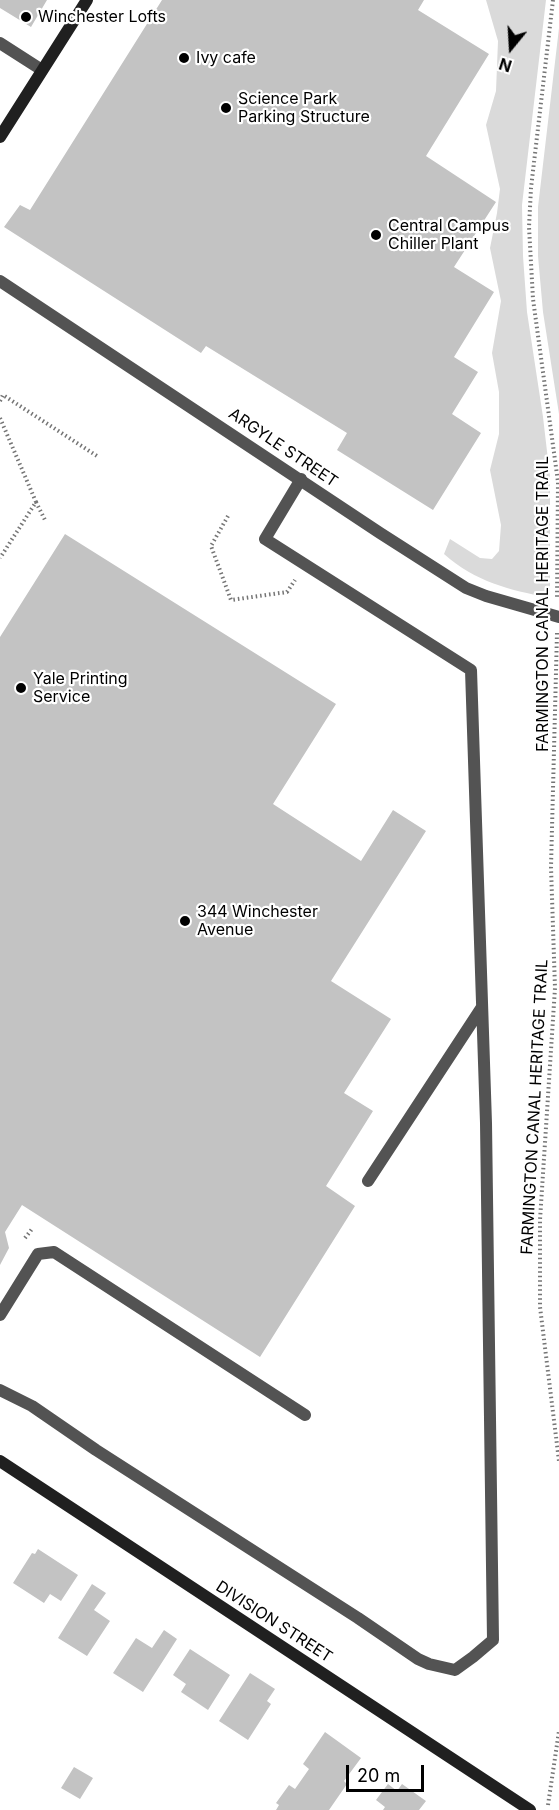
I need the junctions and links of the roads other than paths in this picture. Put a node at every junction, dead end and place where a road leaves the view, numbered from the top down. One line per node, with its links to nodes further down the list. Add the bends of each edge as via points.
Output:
1 (87, 0): 3 (main road)
2 (0, 43): 3 (street)
3 (42, 70): 4 (main road)
4 (0, 137)
5 (0, 281): 6 (street, ARGYLE STREET)
6 (301, 479): 7 (street, ARGYLE STREET, via 466,588); 8 (street, via 265,539 471,670)
7 (558, 616)
8 (482, 1007): 9 (street); 11 (street, via 493,1640 473,1658 455,1670 418,1659 32,1406)
9 (368, 1181)
10 (0, 1315): 12 (street, via 38,1254 54,1252)
11 (0, 1390)
12 (305, 1415)
13 (0, 1461): 14 (main road, DIVISION STREET)
14 (530, 1810)

